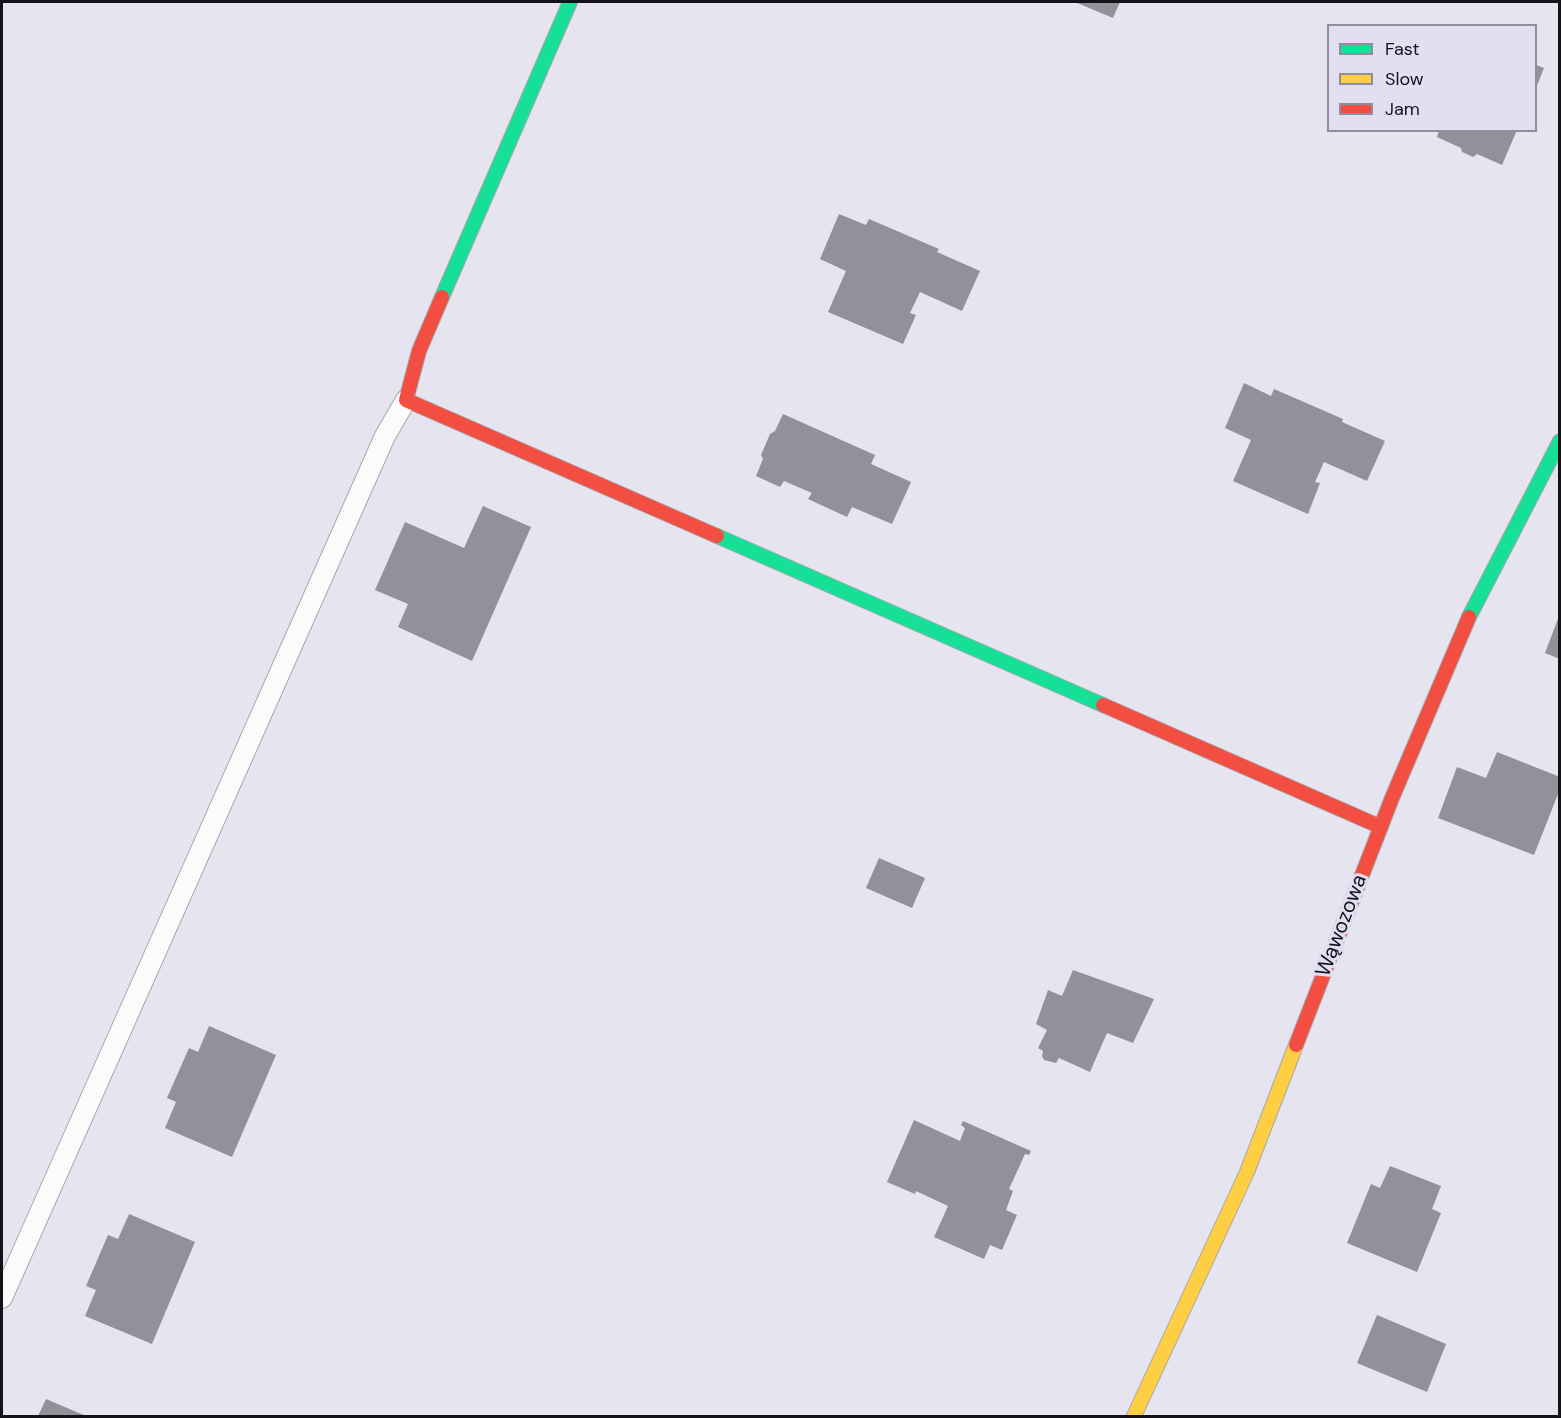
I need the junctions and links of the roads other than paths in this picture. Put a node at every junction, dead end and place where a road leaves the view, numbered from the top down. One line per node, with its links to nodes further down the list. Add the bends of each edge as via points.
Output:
1 (570, 2): 2 (street, via 419,351)
2 (406, 400): 4 (street); 5 (lane, via 385,436)
3 (1560, 441): 4 (street, Wąwozowa, via 1461,632)
4 (1381, 827): 6 (street, Wąwozowa, via 1247,1172)
5 (2, 1298)
6 (1134, 1416)

